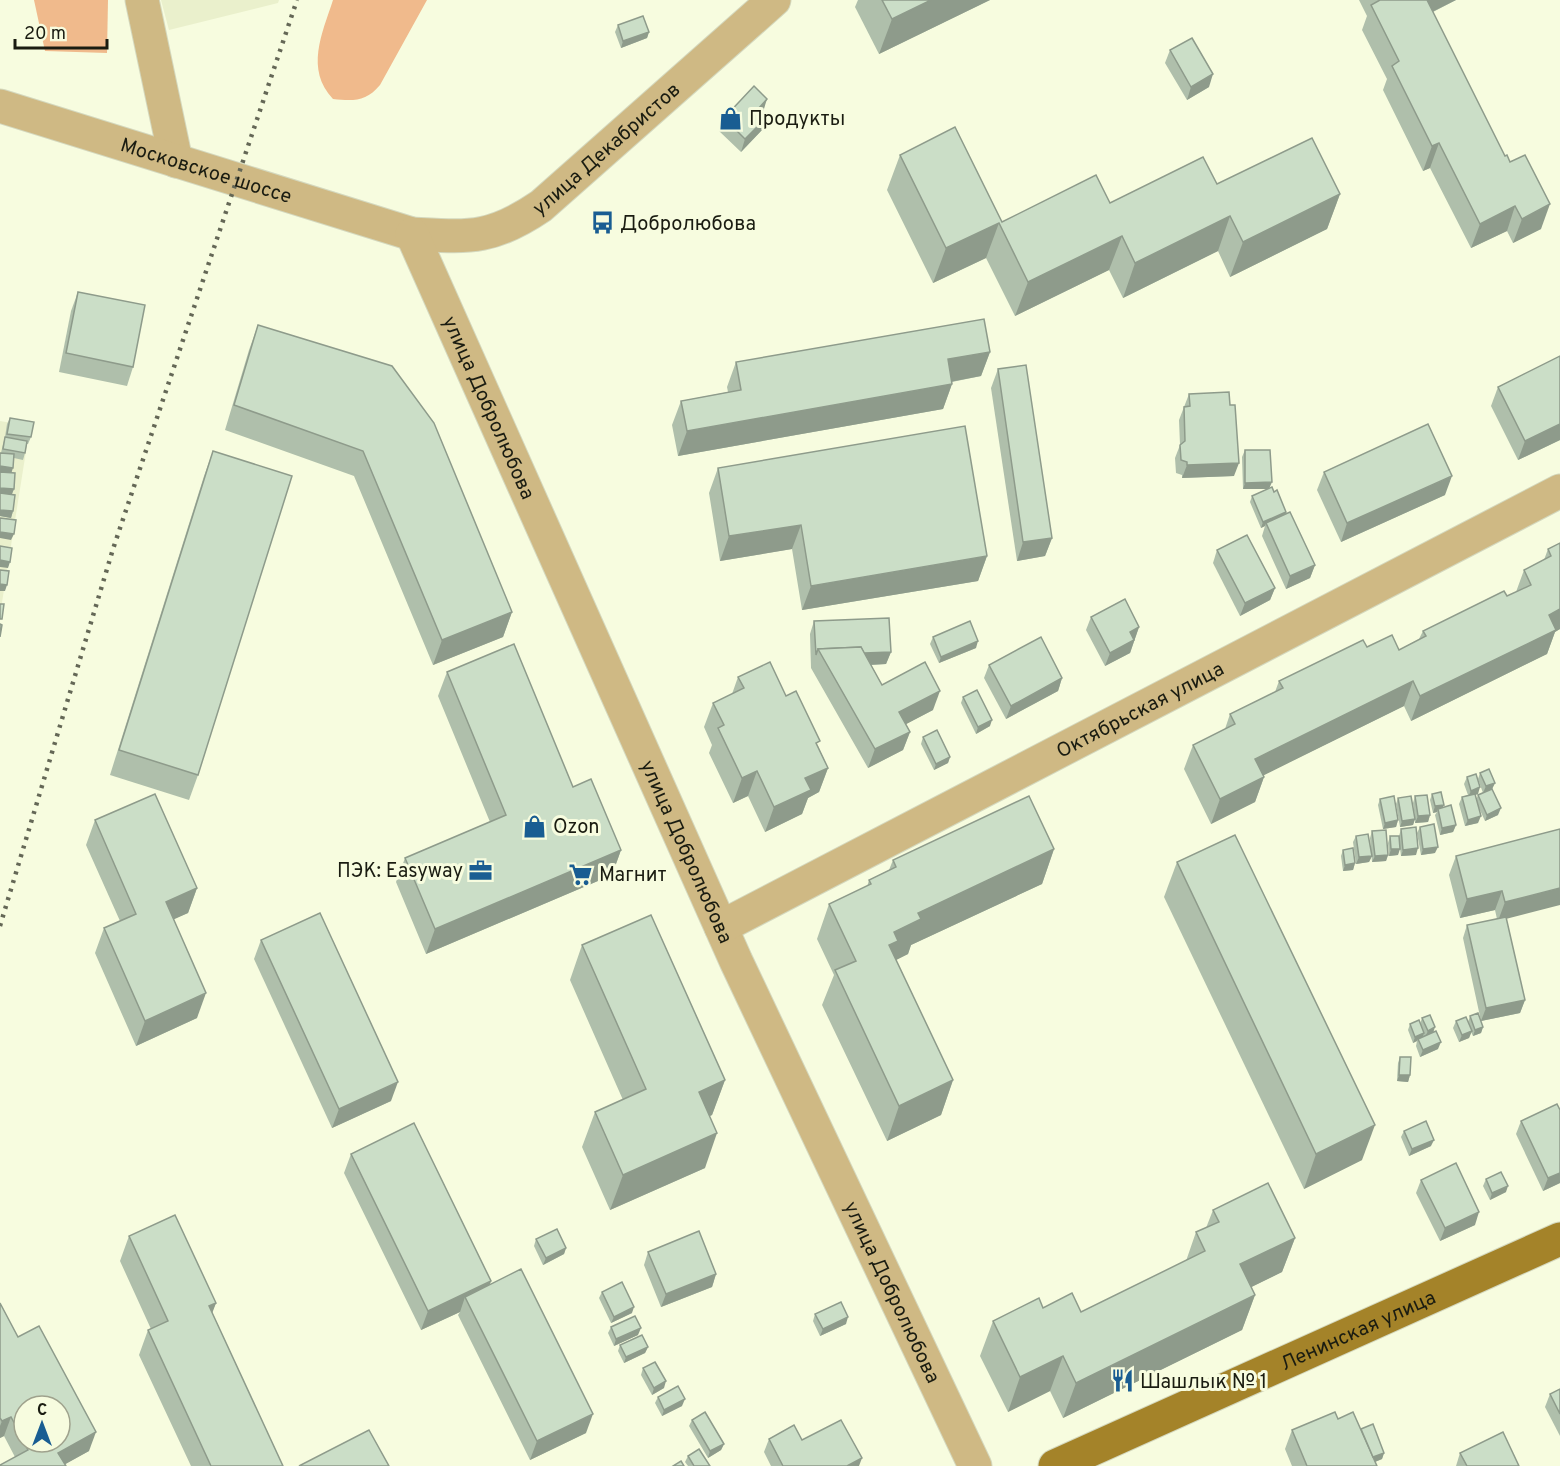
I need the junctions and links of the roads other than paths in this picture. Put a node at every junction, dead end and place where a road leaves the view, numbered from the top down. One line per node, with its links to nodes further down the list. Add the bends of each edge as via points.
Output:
1 (142, 0): 4 (street)
2 (774, 0): 5 (street, улица Декабристов, via 541,206 514,225 472,237)
3 (0, 106): 4 (street, Московское шоссе)
4 (176, 161): 5 (street, Московское шоссе)
5 (412, 234): 7 (street, улица Добролюбова)
6 (1560, 491): 7 (street, Октябрьская улица)
7 (720, 927): 9 (street, улица Добролюбова)
8 (1559, 1243): 10 (main road, Ленинская улица)
9 (975, 1466)
10 (1055, 1466)

